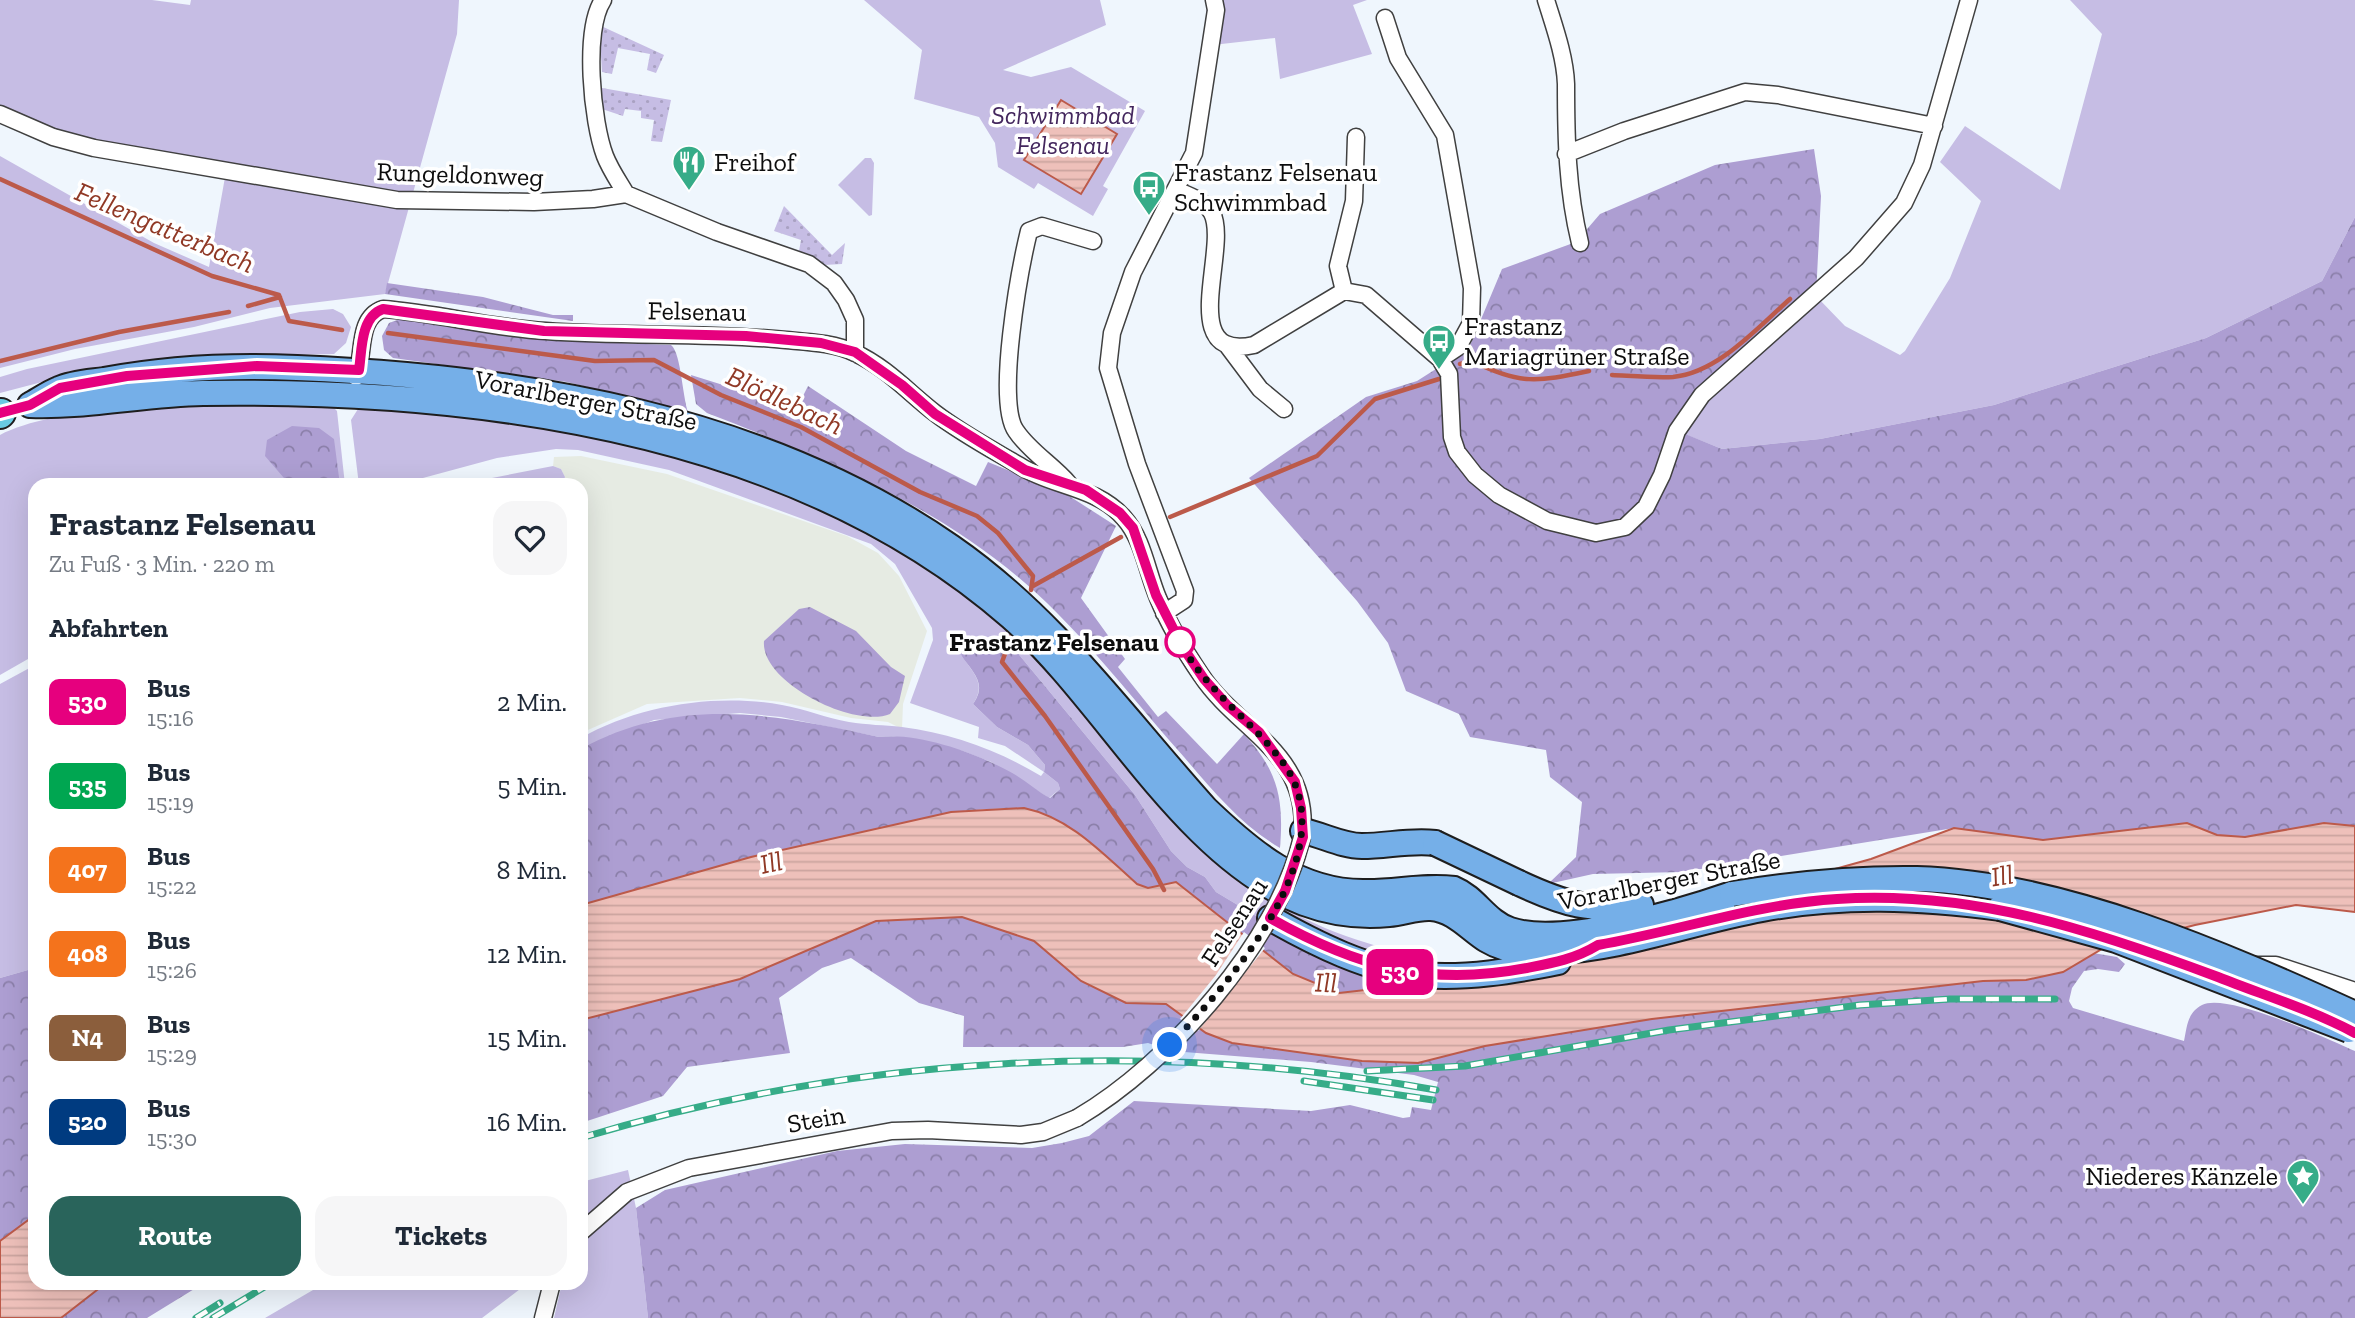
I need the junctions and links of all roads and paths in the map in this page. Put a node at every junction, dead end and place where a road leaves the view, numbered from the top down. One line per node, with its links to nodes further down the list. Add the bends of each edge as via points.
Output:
1 (603, 0): 11 (street, via 597,8 591,41 596,109 605,156)
2 (1214, 0): 10 (street, via 1194,153)
3 (1546, 0): 9 (street, via 1566,83)
4 (1969, 0): 7 (street)
5 (1385, 18): 17 (street, via 1398,58 1445,135 1472,288 1471,323 1458,347)
6 (0, 114): 11 (street, Rungeldonweg, via 52,137 94,148 397,200 534,202)
7 (1934, 126): 9 (street, via 1745,92); 17 (street, via 1905,203 1846,268 1702,395 1677,431 1646,507 1625,527 1596,533 1547,521 1499,495 1475,475 1452,437 1449,374)
8 (1356, 137): 14 (street, via 1354,201 1338,266)
9 (1566, 155): 13 (street)
10 (1176, 190): 15 (street, via 1202,202 1212,213 1212,330); 24 (street, via 1133,272 1112,333 1108,368 1137,464 1185,591 1184,600)
11 (626, 194): 16 (street, via 809,264 834,283 846,300 855,320)
12 (1093, 241): 23 (street, Felsenau, via 1042,226 1029,231 1017,280 1008,408 1014,430)
13 (1580, 243)
14 (1344, 291): 15 (street, via 1254,345); 17 (street, via 1366,295)
15 (1227, 345): 21 (street, via 1260,389)
16 (855, 352): 18 (street, Felsenau, via 821,343 746,336 544,331 383,309 366,326); 23 (street, Felsenau, via 1025,470)
17 (1440, 359)
18 (359, 370): 19 (street, Felsenau); 20 (main road, Vorarlberger Straße, via 192,369 60,388); 26 (main road, Vorarlberger Straße, via 520,386 666,418 868,497 949,545 1032,612 1088,670 1206,809 1285,874 1360,893)
19 (349, 396): 20 (main road, Vorarlberger Straße, via 197,393); 27 (main road, Vorarlberger Straße, via 515,412 659,439 775,478 856,513 939,561 1012,618 1058,664 1194,822 1246,870 1306,904 1351,915)
20 (30, 405): 22 (main road, Vorarlberger Straße)
21 (1284, 409)
22 (0, 413)
23 (1069, 484): 24 (street, Felsenau, via 1120,513 1133,528)
24 (1164, 613): 25 (street, Felsenau, via 1204,679 1259,732 1291,774)
25 (1303, 834): 28 (main road, bridge, via 1346,845 1412,840 1435,843 1556,900 1595,909); 30 (street, Felsenau, bridge, via 1285,891)
26 (1442, 887): 27 (main road); 29 (main road); 29 (main road, via 1475,861)
27 (1422, 908): 29 (main road, Vorarlberger Straße)
28 (1663, 908): 29 (main road, Vorarlberger Straße, via 1595,929 1547,934 1510,930); 34 (main road, Vorarlberger Straße, bridge, via 1833,882 1917,879 1994,887 2087,910 2165,936)
29 (1467, 912): 31 (main road, Vorarlberger Straße, via 1497,946 1512,950 1549,952)
30 (1270, 918): 31 (main road, via 1362,961 1418,975 1502,973 1578,958); 36 (street, Felsenau, bridge, via 1226,981 1159,1057)
31 (1598, 945): 35 (main road, Vorarlberger Straße, bridge, via 1773,907 1835,899 1933,899 2000,908 2091,932 2277,999)
32 (2180, 981): 33 (street, via 2197,966 2276,965)
33 (2355, 991)
34 (2355, 1014)
35 (2355, 1033)
36 (1077, 1118): 37 (street, Stein, via 1043,1132 1021,1135 892,1131 689,1168 627,1192)
37 (588, 1226)
38 (550, 1290): 39 (street)
39 (543, 1318)

